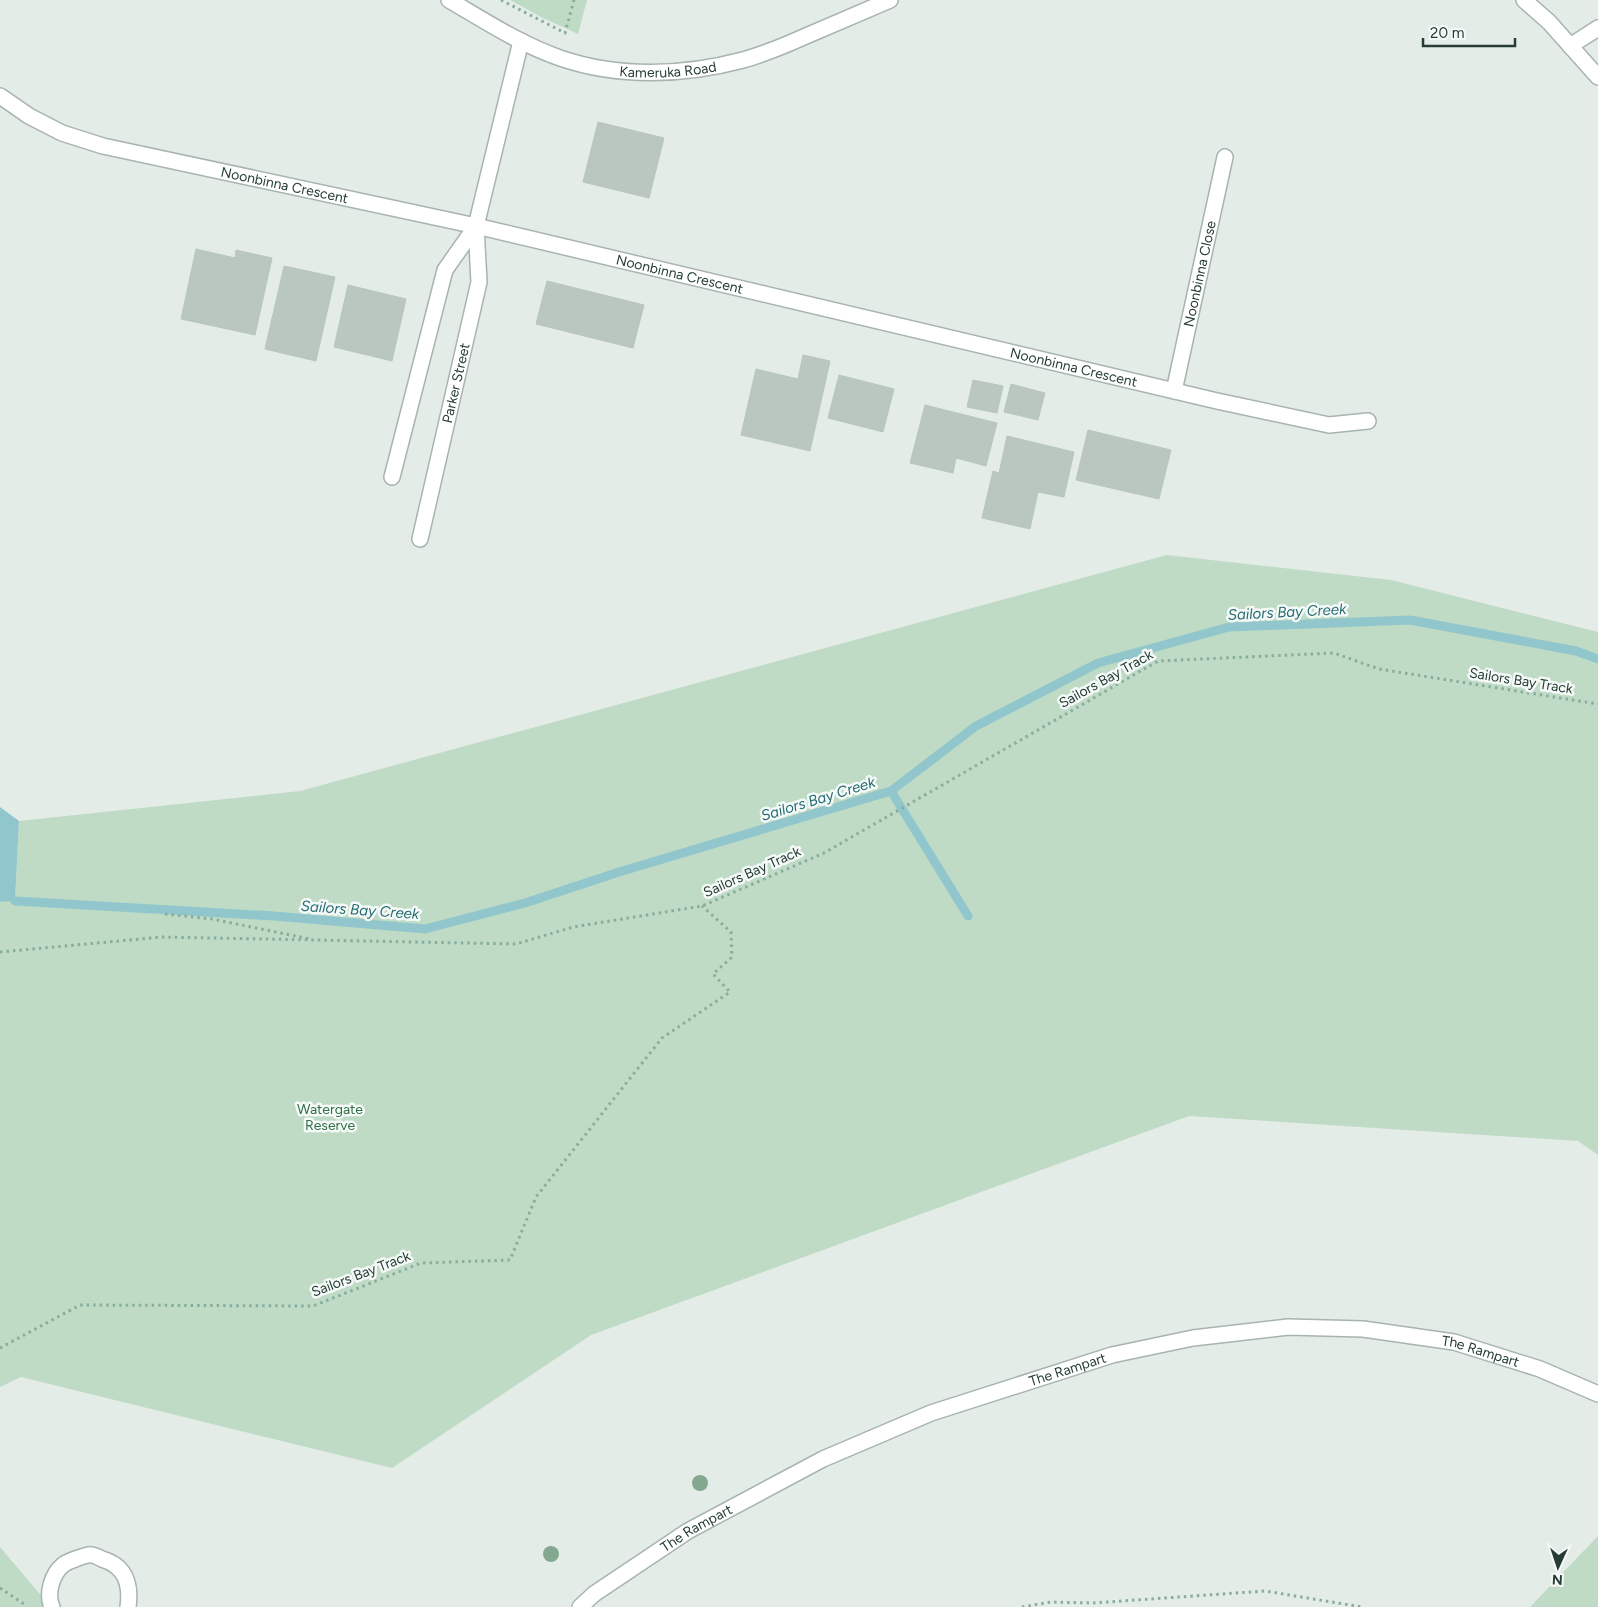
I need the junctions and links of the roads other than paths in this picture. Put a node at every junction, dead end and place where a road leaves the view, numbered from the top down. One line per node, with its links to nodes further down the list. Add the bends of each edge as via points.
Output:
1 (449, 0): 5 (street, Kameruka Road)
2 (890, 0): 5 (street, Kameruka Road, via 782,46 744,60 705,69 626,72 567,60)
3 (1524, 0): 6 (street)
4 (1598, 28): 6 (street)
5 (521, 41): 10 (street, Parker Street)
6 (1570, 46): 7 (street)
7 (1598, 77)
8 (0, 96): 10 (street, Noonbinna Crescent, via 62,133 103,146)
9 (1225, 157): 11 (street, Noonbinna Close)
10 (476, 226): 11 (street, Noonbinna Crescent); 13 (street, Parker Street, via 445,270); 14 (street, Parker Street, via 480,282)
11 (1174, 391): 12 (street, Noonbinna Crescent, via 1329,425)
12 (1368, 421)
13 (392, 477)
14 (420, 539)
15 (1598, 1394): 18 (street, The Rampart, via 1540,1369 1454,1342 1363,1329 1288,1327 1193,1338 1112,1355 931,1413 823,1459 688,1531 594,1594)
16 (50, 1604): 17 (street, via 51,1583 63,1565 89,1554 113,1562 127,1579 130,1592)
17 (128, 1607)
18 (580, 1607)

